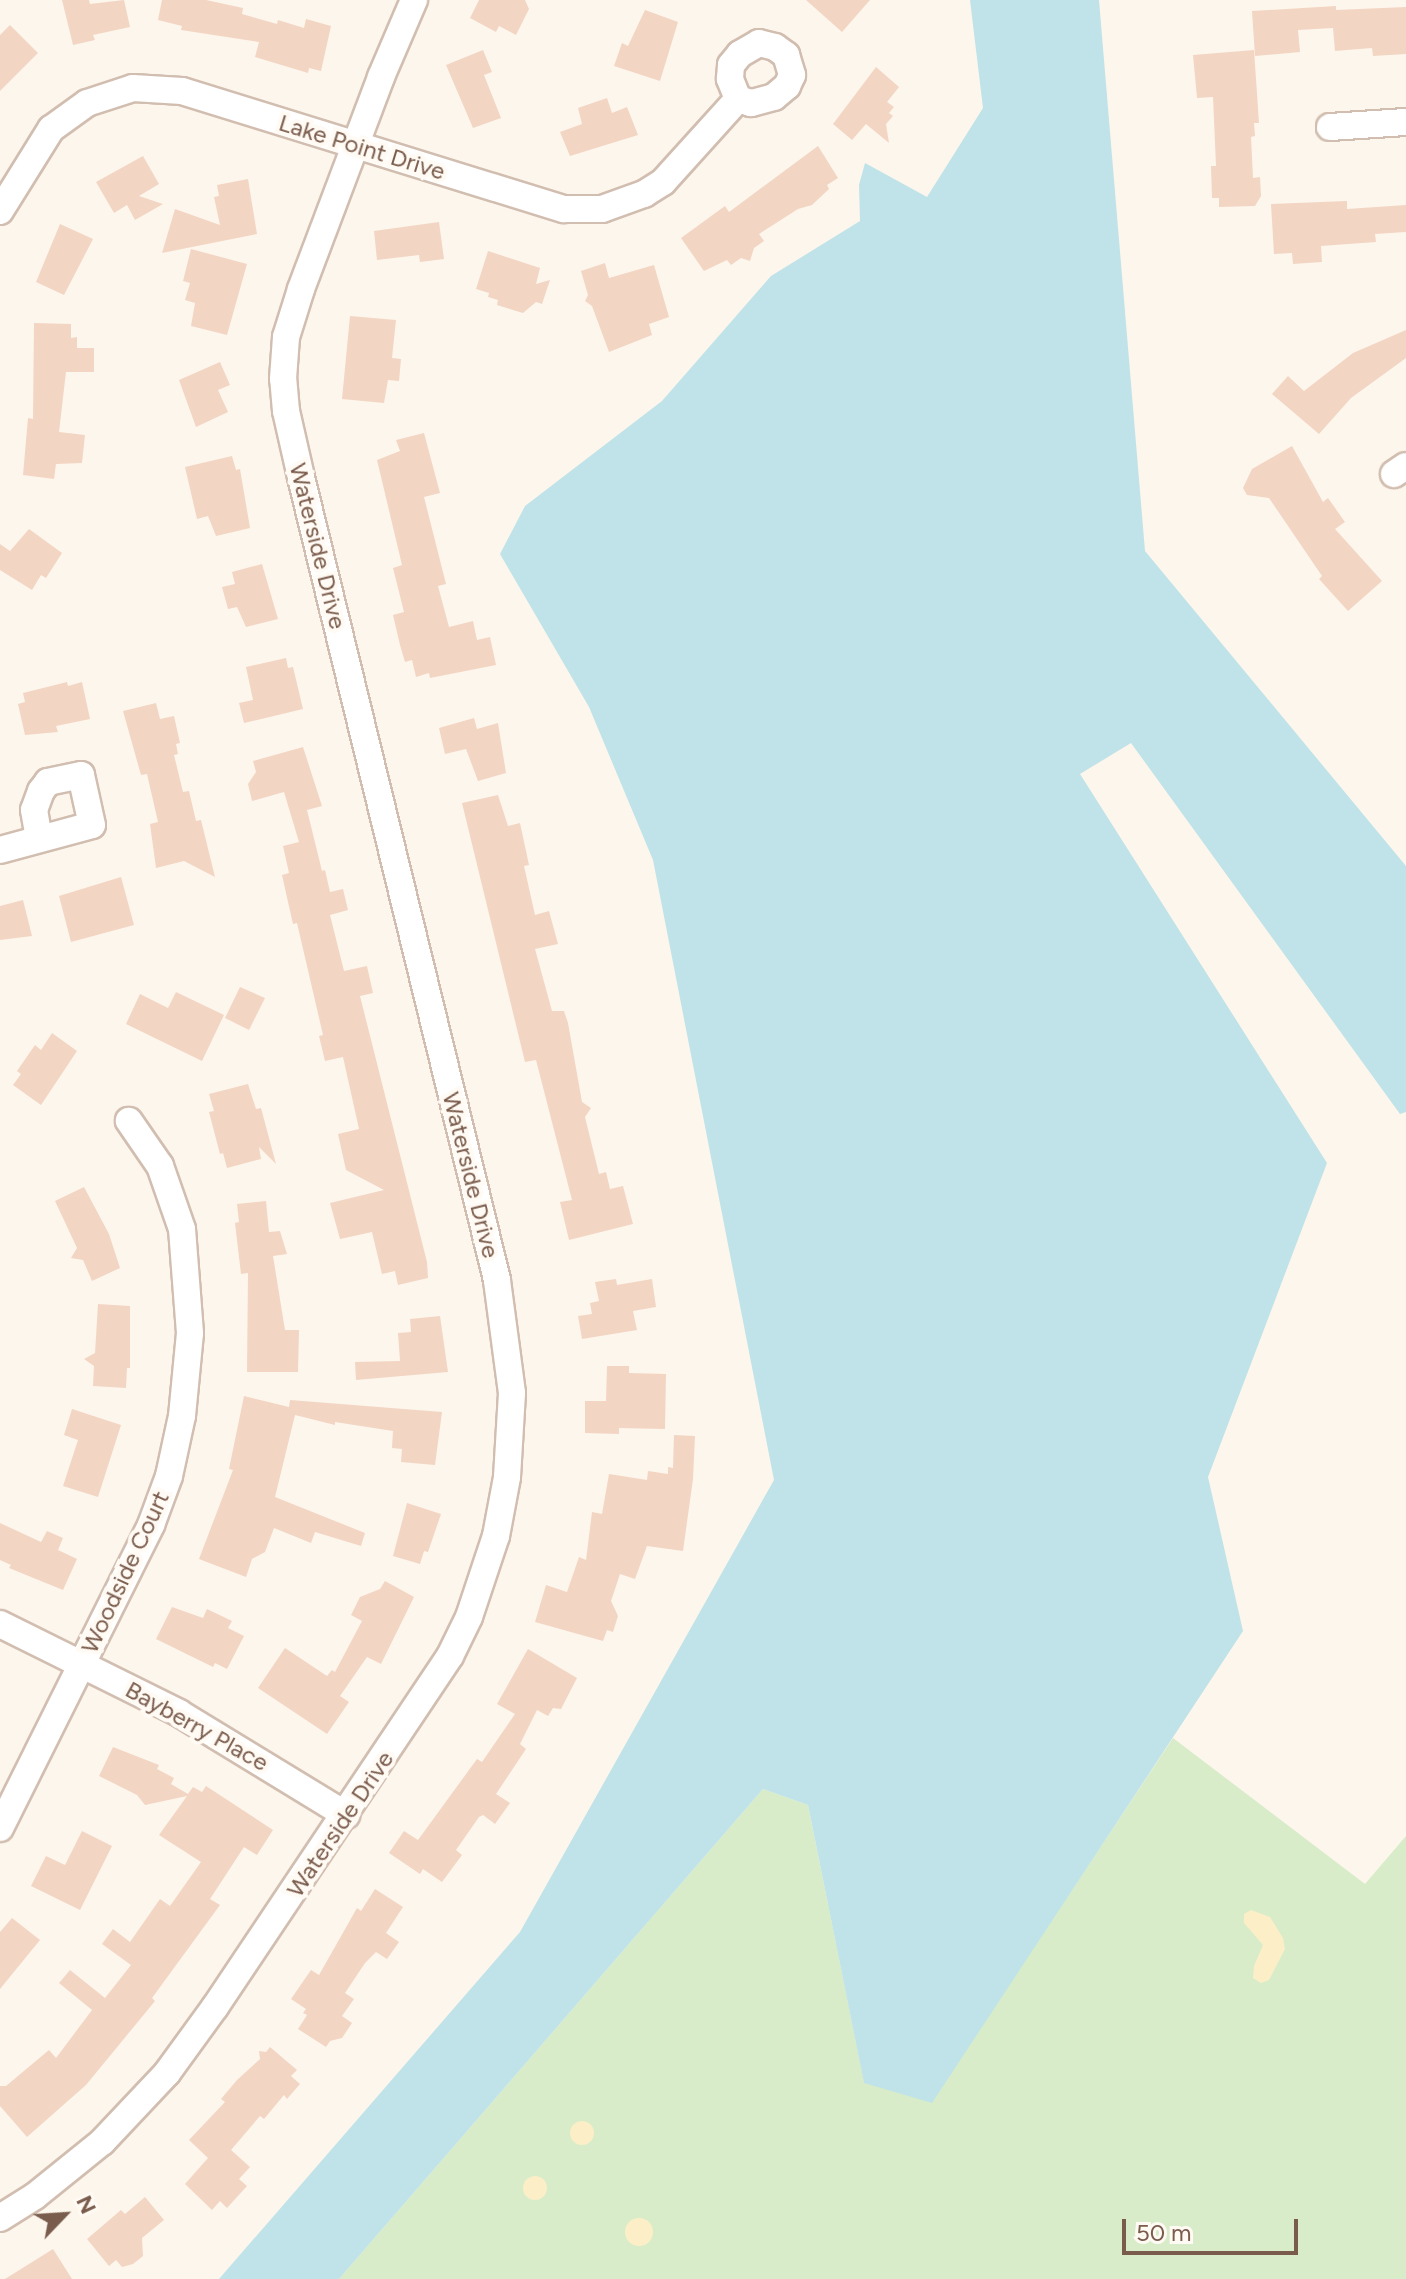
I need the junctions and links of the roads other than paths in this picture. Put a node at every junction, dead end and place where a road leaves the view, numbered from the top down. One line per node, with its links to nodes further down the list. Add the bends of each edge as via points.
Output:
1 (414, 0): 5 (street, Waterside Drive)
2 (738, 99): 5 (street, Lake Point Drive, via 663,182 602,209 544,205)
3 (1406, 122): 4 (street)
4 (1330, 127)
5 (356, 145): 6 (street, Lake Point Drive, via 182,91 133,88 87,103 51,129); 12 (street, Waterside Drive, via 286,337 286,411 497,1280 512,1393 507,1477 496,1536 469,1617 423,1700)
6 (0, 211)
7 (39, 839): 8 (street)
8 (0, 850)
9 (129, 1121): 11 (street, Woodside Court, via 160,1166 182,1229 189,1282 188,1380 169,1476 156,1512)
10 (0, 1624): 11 (street, Bayberry Place)
11 (82, 1664): 12 (street, Bayberry Place, via 179,1713); 13 (street, Woodside Court)
12 (346, 1815): 14 (street, Waterside Drive, via 167,2073 102,2142)
13 (0, 1828)
14 (0, 2218)

